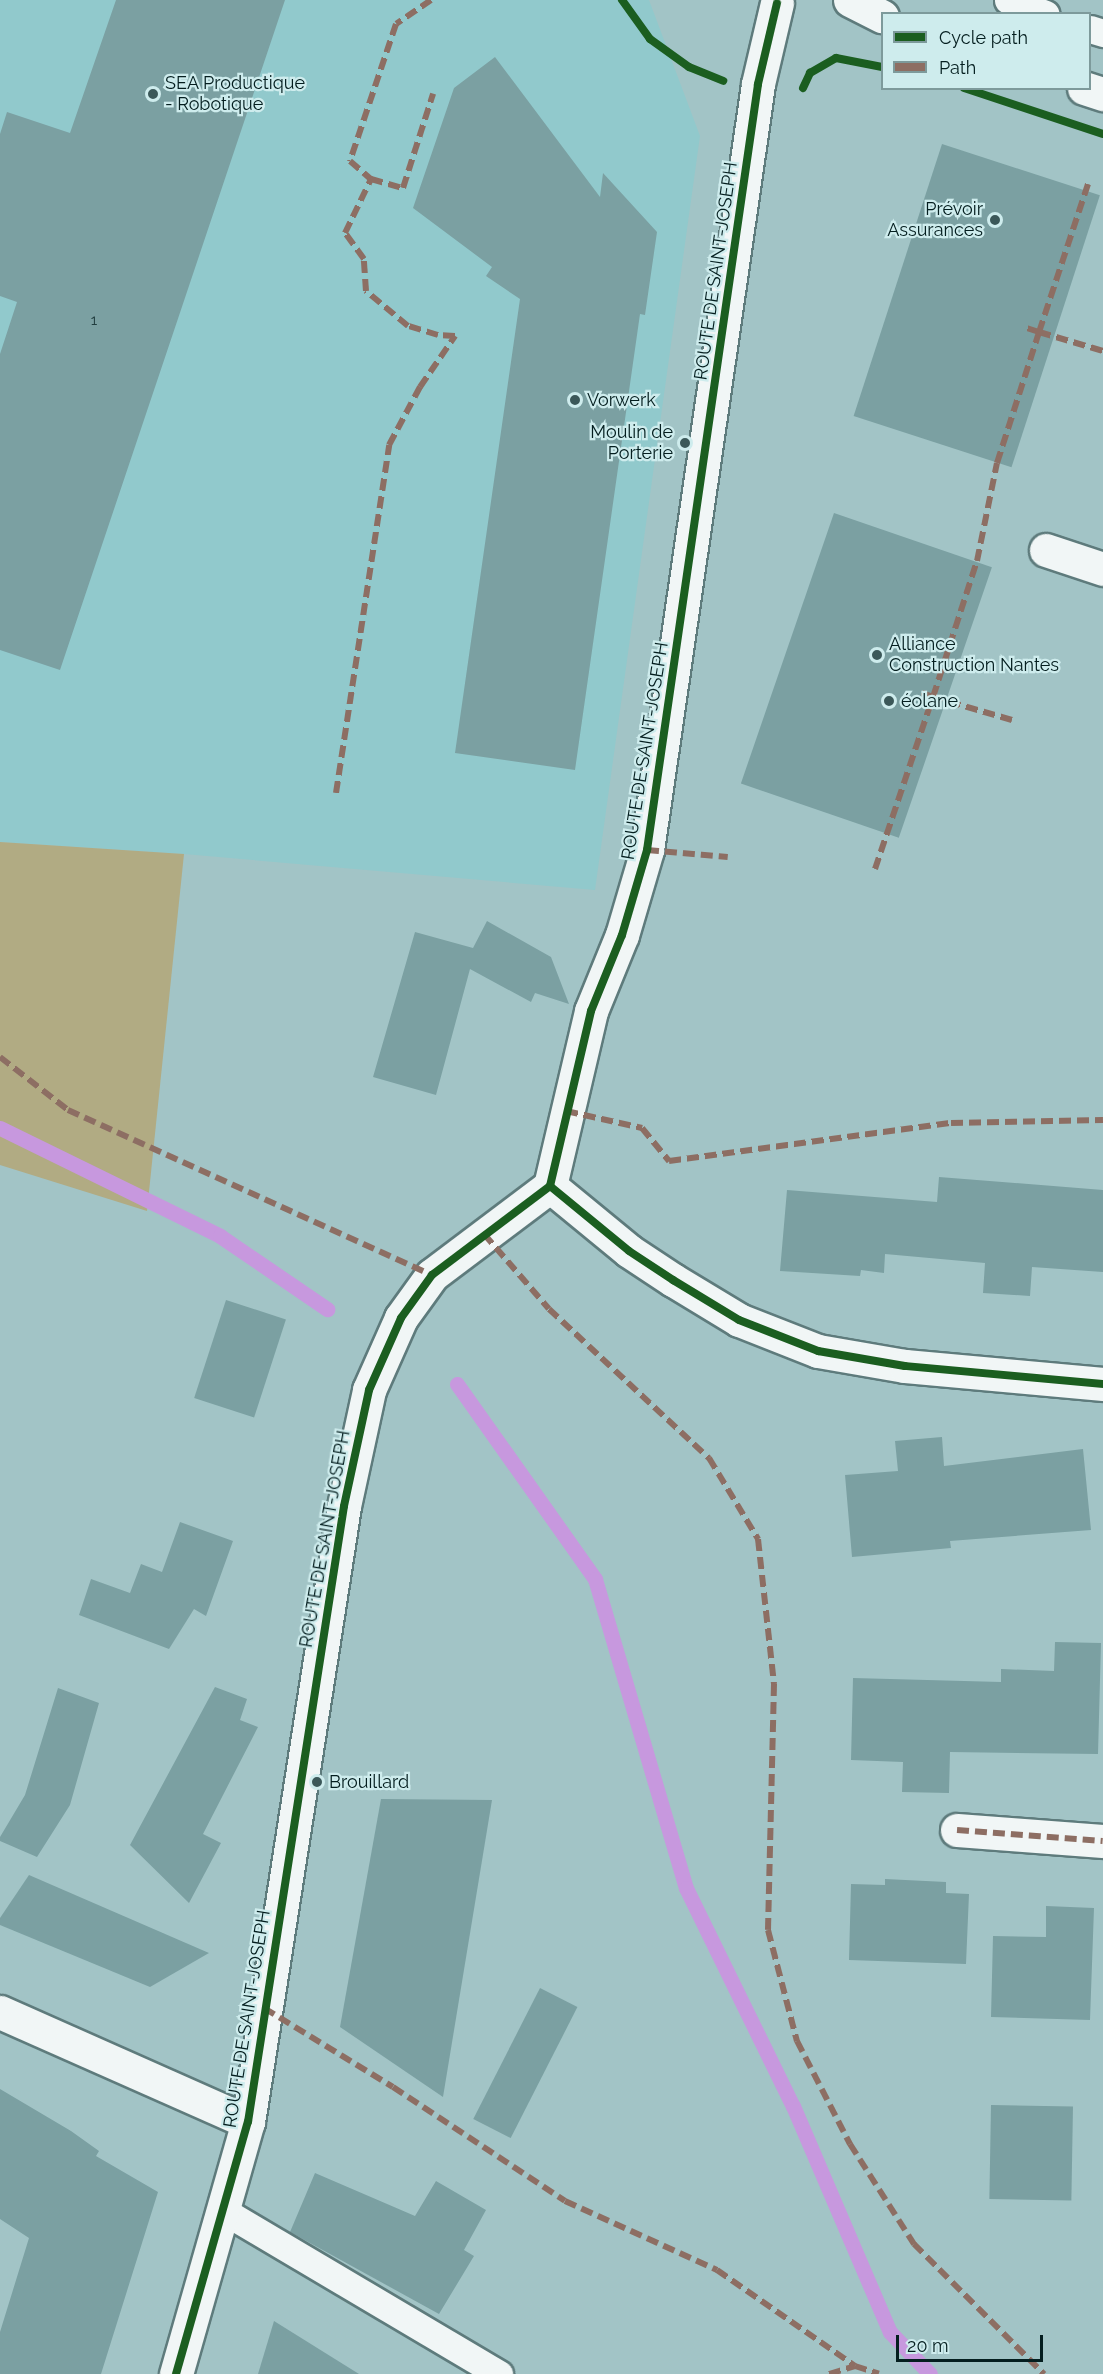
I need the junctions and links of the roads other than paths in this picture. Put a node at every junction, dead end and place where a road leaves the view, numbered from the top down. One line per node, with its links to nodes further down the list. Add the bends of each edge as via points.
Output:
1 (850, 0): 5 (street)
2 (1008, 0): 4 (lane)
3 (779, 1): 8 (street, ROUTE DE SAINT-JOSEPH, via 758,84 647,850 622,935 591,1011)
4 (1041, 12)
5 (881, 16)
6 (1046, 550): 7 (street)
7 (1103, 569)
8 (550, 1186): 9 (street, via 629,1251 673,1280 739,1320 818,1351 904,1366); 13 (street, ROUTE DE SAINT-JOSEPH, via 432,1275 401,1318 369,1390 344,1506)
9 (1103, 1384)
10 (957, 1830): 11 (street)
11 (1103, 1841)
12 (0, 2012): 13 (street)
13 (248, 2122): 14 (street, ROUTE DE SAINT-JOSEPH)
14 (222, 2211): 15 (street, ROUTE DE SAINT-JOSEPH); 16 (lane)
15 (176, 2374)
16 (499, 2374)

